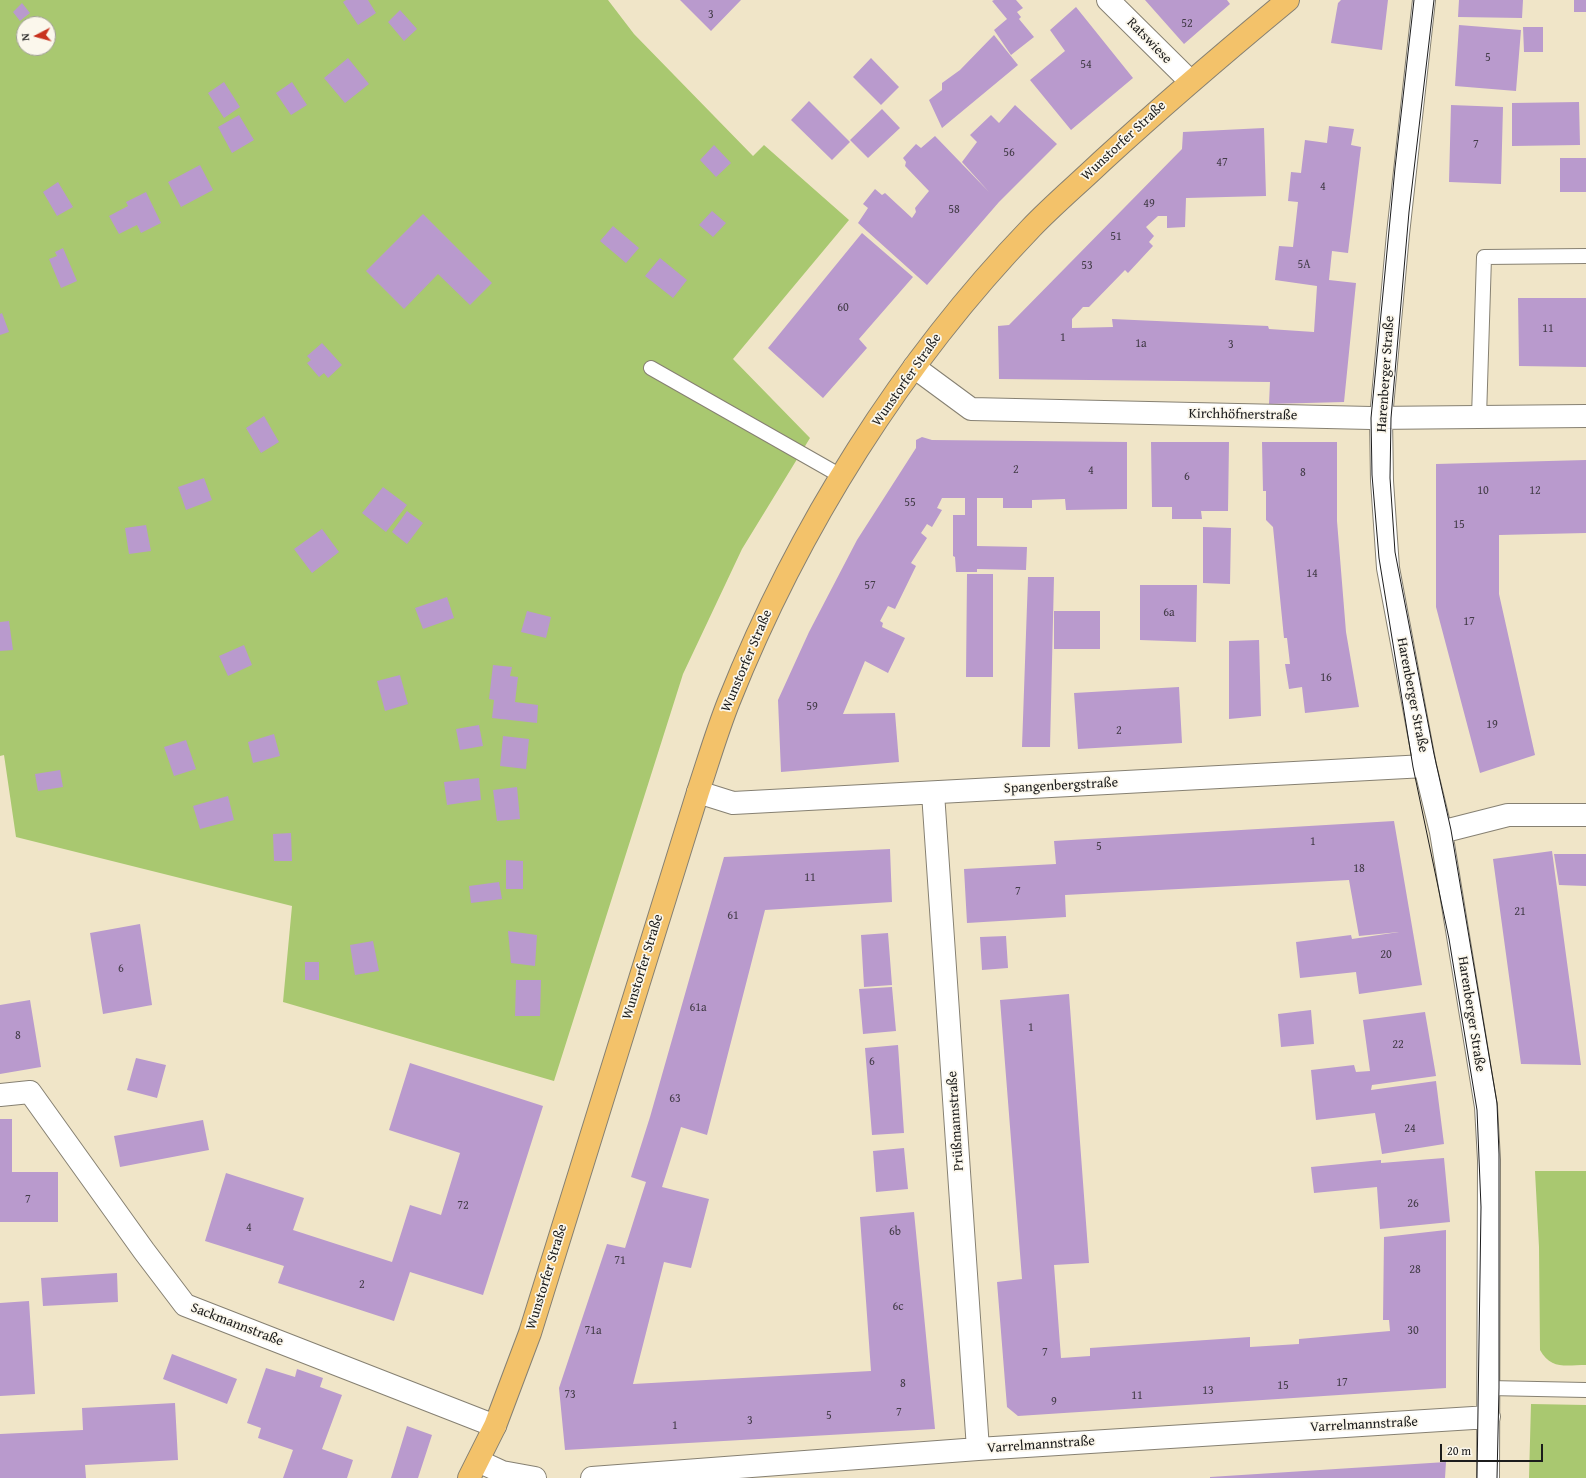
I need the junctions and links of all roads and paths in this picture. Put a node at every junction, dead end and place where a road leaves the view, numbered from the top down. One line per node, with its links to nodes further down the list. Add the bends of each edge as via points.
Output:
1 (1108, 0): 4 (street, Ratswiese)
2 (1288, 0): 4 (main road, Wunstorfer Straße)
3 (1424, 0): 10 (street, Harenberger Straße)
4 (1190, 81): 7 (main road, Wunstorfer Straße, via 1032,227 944,326)
5 (1586, 256): 9 (lane, via 1484,257)
6 (651, 368): 11 (lane)
7 (914, 368): 10 (street, Kirchhöfnerstraße, via 971,409); 11 (main road, Wunstorfer Straße)
8 (1586, 416): 9 (street, Kirchhöfnerstraße)
9 (1479, 417): 10 (street, Kirchhöfnerstraße)
10 (1380, 418): 12 (street, Harenberger Straße, via 1388,568)
11 (841, 476): 13 (main road, Wunstorfer Straße, via 800,547 756,636 728,703)
12 (1425, 766): 14 (street, Spangenbergstraße); 16 (street, Harenberger Straße)
13 (698, 792): 14 (street, Spangenbergstraße, via 732,803); 21 (main road, Wunstorfer Straße, via 530,1334)
14 (933, 793): 22 (street, Prüßmannstraße)
15 (1586, 816): 16 (street, via 1508,815)
16 (1441, 832): 18 (street, Harenberger Straße, via 1486,1107 1489,1160)
17 (0, 1095): 21 (street, Sackmannstraße, via 30,1092 184,1305)
18 (1489, 1388): 19 (lane); 20 (street, Harenberger Straße)
19 (1586, 1390)
20 (1489, 1417): 22 (street, Varrelmannstraße); 26 (street, Harenberger Straße)
21 (495, 1426): 23 (main road, Wunstorfer Straße)
22 (978, 1449): 25 (street, Varrelmannstraße)
23 (474, 1469): 24 (street)
24 (535, 1478)
25 (592, 1478)
26 (1488, 1478)

